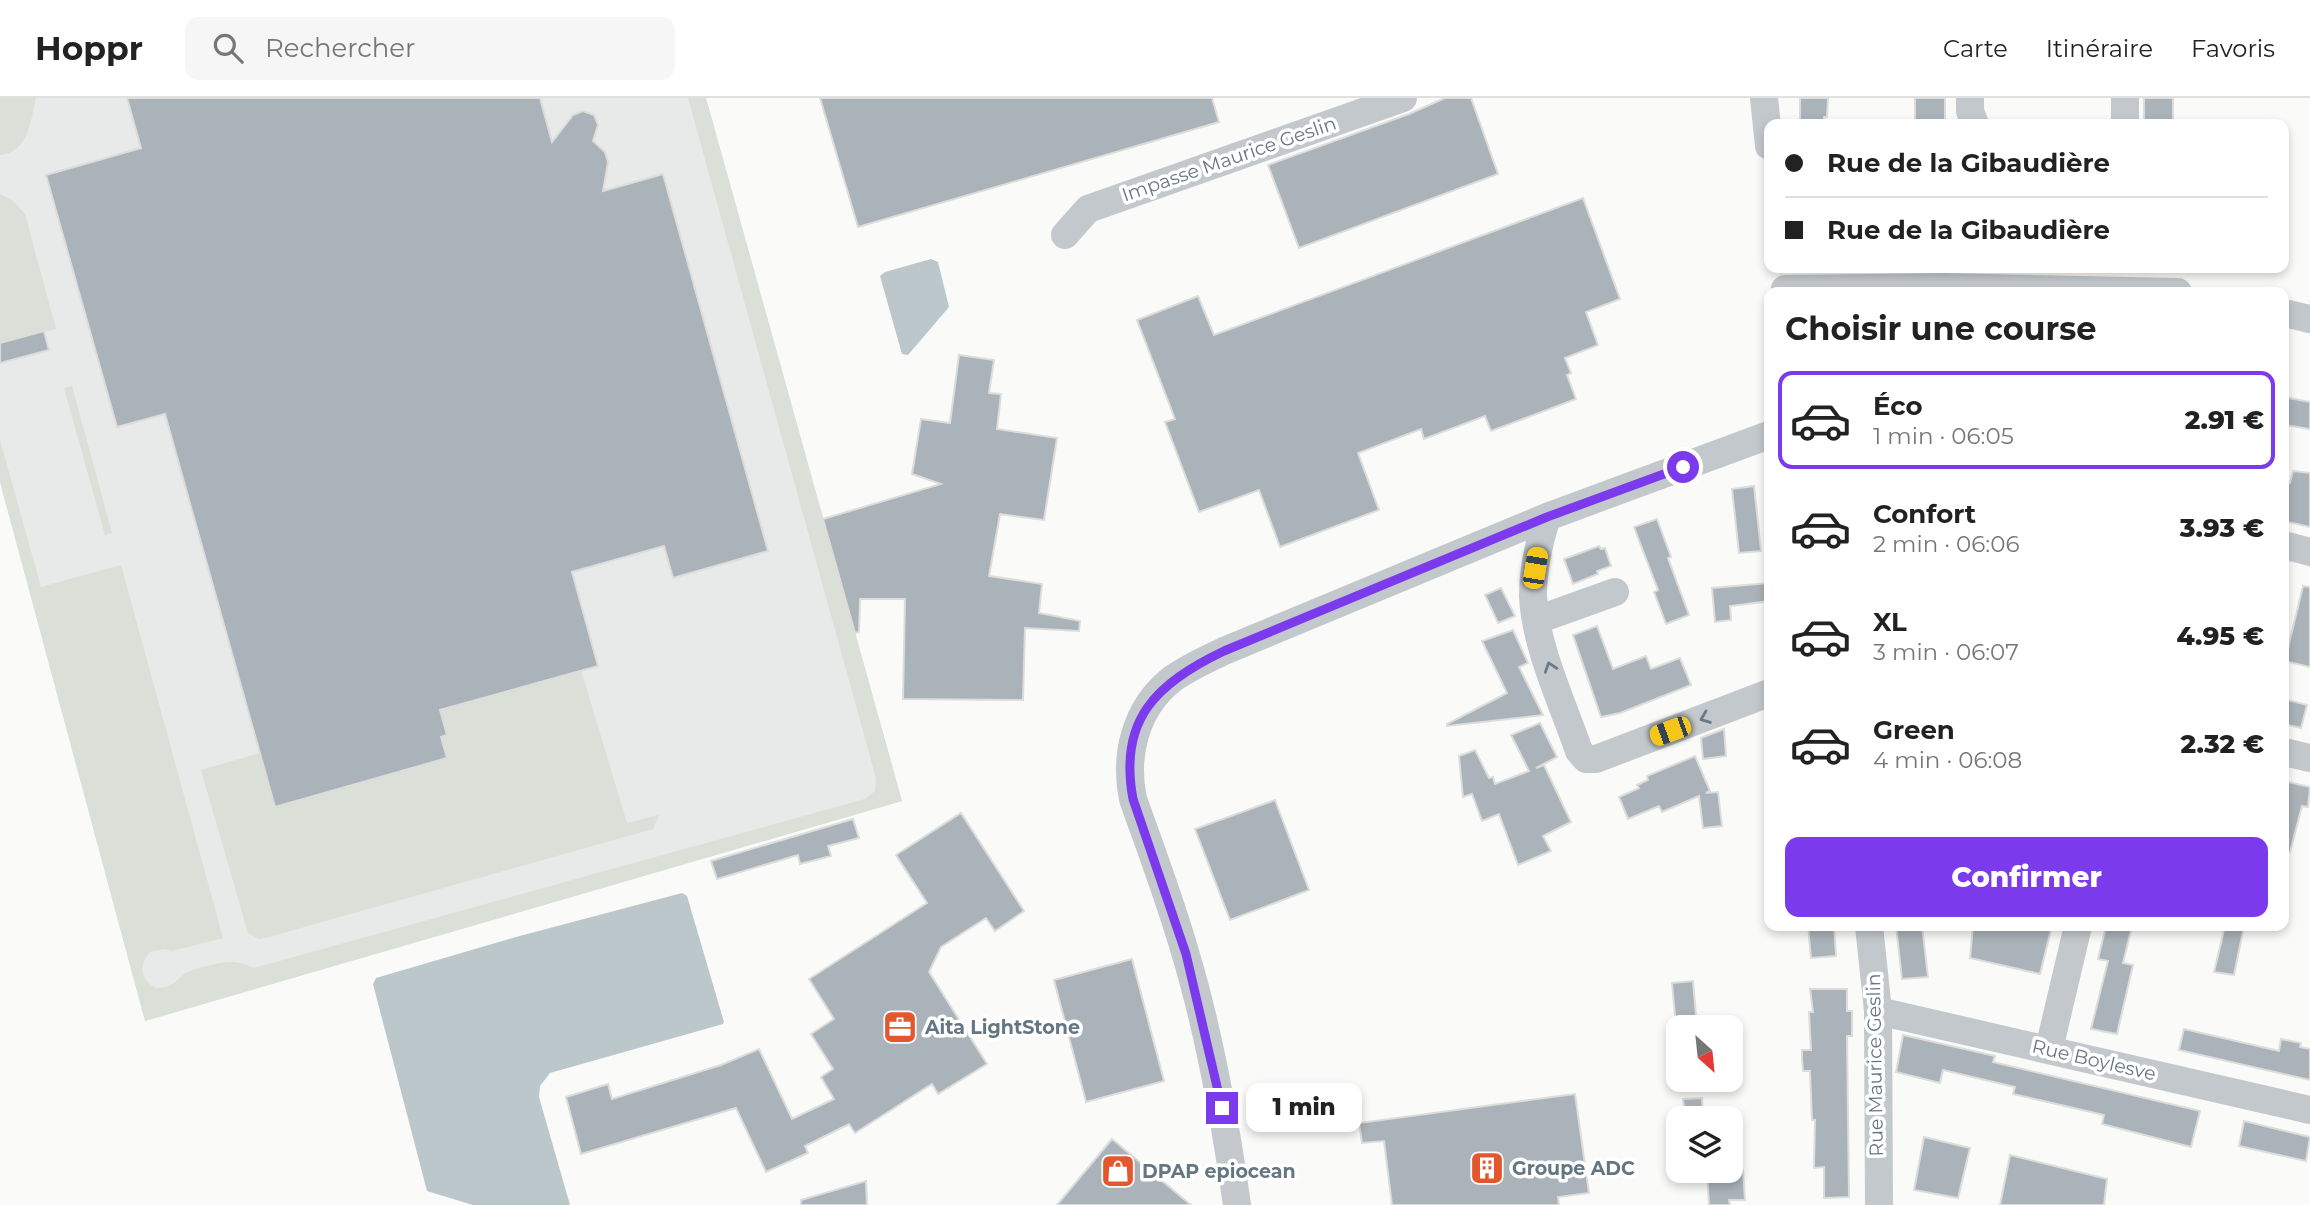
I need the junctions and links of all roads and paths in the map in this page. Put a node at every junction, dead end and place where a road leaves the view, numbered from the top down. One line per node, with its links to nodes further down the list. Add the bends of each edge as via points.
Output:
1 (1403, 98): 8 (street, Impasse Maurice Geslin, via 1088,209)
2 (1764, 98): 5 (street)
3 (1970, 98): 6 (street)
4 (2125, 98): 7 (street)
5 (1766, 119)
6 (1973, 119)
7 (2125, 119)
8 (1065, 235)
9 (1980, 278): 10 (street); 11 (street)
10 (1785, 283)
11 (2048, 287)
12 (2289, 314): 13 (street)
13 (2310, 319)
14 (1764, 437): 15 (street)
15 (1547, 517): 19 (street, via 1535,575); 28 (street, via 1200,663 1160,692 1138,725 1129,765 1133,799 1197,995)
16 (2289, 546): 17 (street)
17 (2310, 552)
18 (1615, 592): 19 (street)
19 (1537, 620): 20 (street, one-way to 19, via 1586,760)
20 (1764, 696)
21 (2289, 753): 22 (street)
22 (2310, 758)
23 (1870, 931): 25 (street, Rue Maurice Geslin)
24 (2077, 931): 26 (street)
25 (1878, 1011): 26 (street, Rue Boylesve); 29 (street, Rue Maurice Geslin)
26 (2049, 1049): 27 (street, Rue Boylesve)
27 (2310, 1110)
28 (1237, 1205)
29 (1879, 1205)

